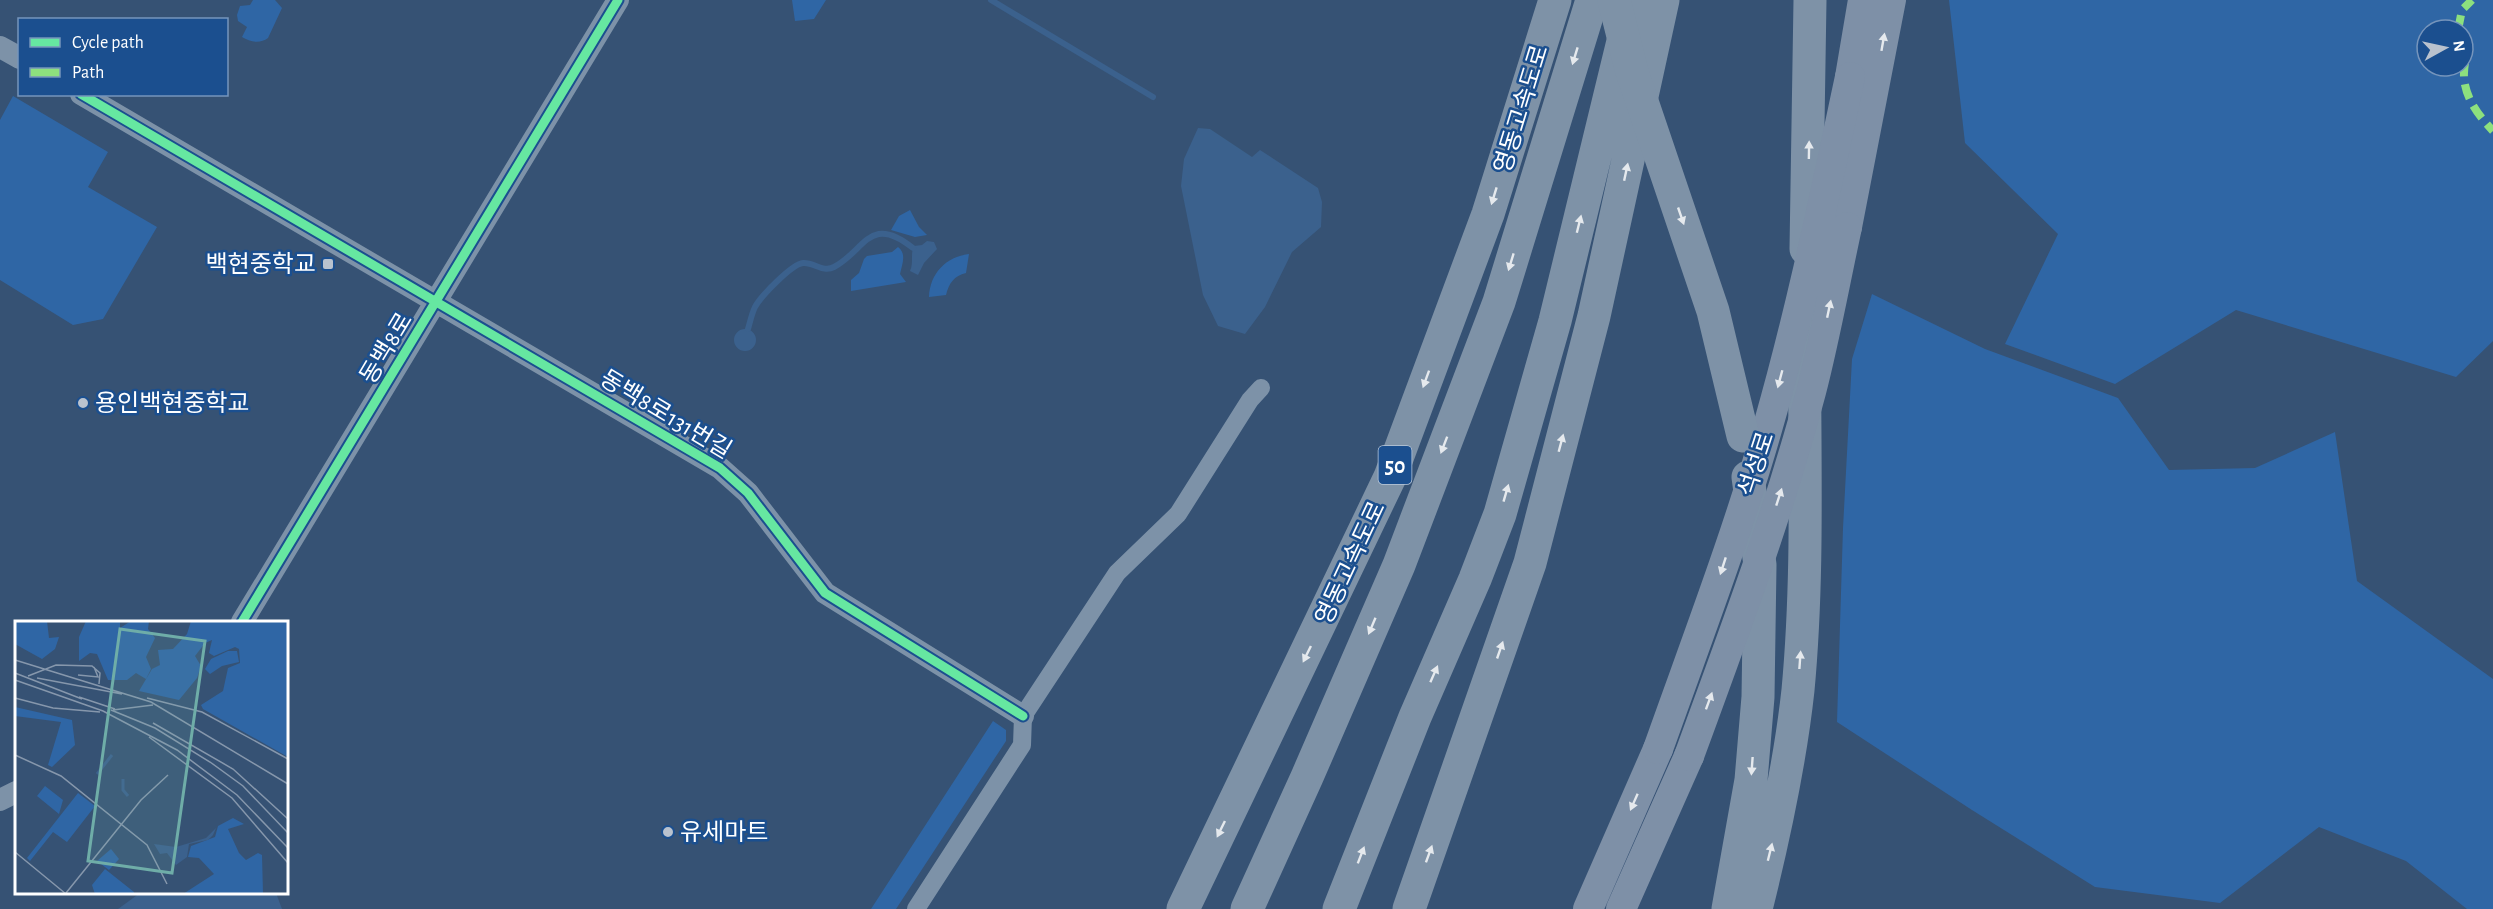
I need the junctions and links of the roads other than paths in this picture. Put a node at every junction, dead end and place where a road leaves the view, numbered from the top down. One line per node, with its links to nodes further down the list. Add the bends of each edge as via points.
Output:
1 (618, 0): 14 (street, 동백8로)
2 (1555, 0): 21 (highway, 영동고속도로 / 50, one-way to 21, via 1488,214 1390,477)
3 (1592, 0): 22 (highway, 영동고속도로 / 50, one-way to 22, via 1499,302 1399,565)
4 (1614, 0): 27 (highway, one-way to 27, bridge, via 1632,72 1713,311 1743,436 1760,565 1758,697 1751,780)
5 (1633, 0): 23 (highway, one-way to 5, via 1500,514 1555,321)
6 (1663, 0): 24 (highway, one-way to 6, via 1530,563 1594,316)
7 (1810, 0): 28 (highway, one-way to 7, via 1787,771 1798,690 1804,591)
8 (1863, 0): 12 (highway, 석성로)
9 (1891, 0): 12 (highway, one-way to 9)
10 (0, 47): 11 (street)
11 (18, 57)
12 (1863, 80): 25 (highway, 석성로, one-way to 25, bridge, via 1768,428 1718,580 1658,749); 26 (highway, one-way to 12, bridge, via 1689,756 1748,596 1811,391)
13 (84, 96): 14 (street, 동백8로131번길)
14 (437, 301): 16 (street, 동백8로); 17 (street, 동백8로131번길, via 720,468 748,493 825,593)
15 (1261, 388): 17 (street, via 1178,514 1117,573)
16 (243, 621)
17 (1023, 716): 20 (street, via 1022,745)
18 (15, 792): 19 (street)
19 (0, 800)
20 (916, 909)
21 (1183, 909)
22 (1247, 909)
23 (1339, 909)
24 (1409, 909)
25 (1588, 909)
26 (1621, 909)
27 (1728, 909)
28 (1756, 909)

